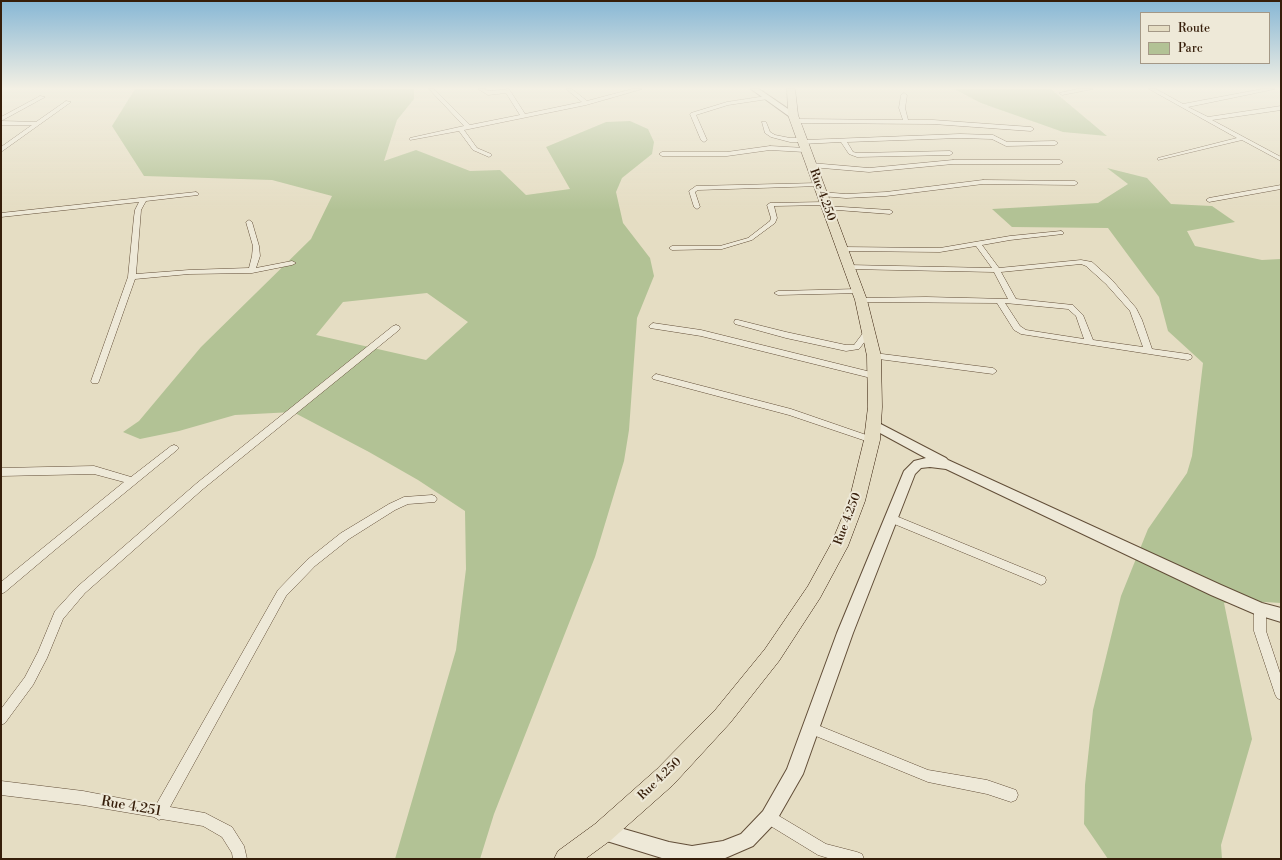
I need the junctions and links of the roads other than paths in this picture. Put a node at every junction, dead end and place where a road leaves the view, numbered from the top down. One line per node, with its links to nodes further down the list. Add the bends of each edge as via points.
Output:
1 (31, 129): 14 (street)
2 (464, 129): 7 (street)
3 (699, 129): 10 (street)
4 (766, 129): 13 (street, via 768,134)
5 (798, 129): 13 (main road, Rue 4.250)
6 (1226, 129): 8 (street)
7 (460, 130): 9 (street); 17 (street, via 476,149)
8 (1243, 138): 18 (street); 19 (street)
9 (412, 139)
10 (704, 140)
11 (843, 140): 12 (street, via 960,136 993,137 1006,144); 13 (street); 15 (street, via 851,154 857,155)
12 (1055, 143)
13 (803, 144): 16 (street, via 727,154); 21 (main road, Rue 4.250)
14 (1, 150)
15 (950, 153)
16 (662, 154)
17 (488, 156)
18 (1160, 159)
19 (1281, 159)
20 (1060, 162): 21 (street, via 953,162 869,170)
21 (811, 165): 25 (main road, Rue 4.250)
22 (1075, 183): 25 (street, via 984,182 886,194)
23 (1281, 187): 26 (street)
24 (196, 194): 27 (street)
25 (823, 198): 28 (street, via 696,188 692,191); 29 (street); 34 (street, via 770,205 773,222 750,239 720,248); 35 (main road, Rue 4.250)
26 (1209, 200)
27 (143, 201): 30 (street); 40 (street, via 138,210)
28 (698, 207)
29 (890, 212)
30 (1, 215)
31 (249, 222): 39 (street, via 256,246)
32 (1061, 233): 33 (street)
33 (978, 244): 35 (street, via 940,250); 38 (street)
34 (672, 248)
35 (842, 249): 37 (main road, Rue 4.250)
36 (292, 264): 39 (street)
37 (848, 266): 38 (street); 42 (main road, Rue 4.250)
38 (997, 270): 44 (street); 50 (street, via 1081,262 1089,264 1109,282 1133,310)
39 (252, 271): 40 (street, via 189,272)
40 (132, 277): 56 (street)
41 (778, 293): 42 (street)
42 (859, 296): 43 (street); 48 (main road, Rue 4.250)
43 (1000, 301): 44 (street); 49 (street, via 1017,328 1024,332)
44 (1013, 301): 49 (street, via 1070,307 1079,315)
45 (738, 322): 48 (street, via 846,348 856,347)
46 (653, 326): 54 (street, via 701,333)
47 (396, 328): 69 (street, via 200,486 81,590 59,615 29,681)
48 (869, 331): 51 (main road, Rue 4.250)
49 (1089, 341): 50 (street)
50 (1148, 350): 52 (street)
51 (874, 356): 53 (street); 54 (main road, Rue 4.250)
52 (1188, 356)
53 (993, 371)
54 (875, 376): 57 (main road, Rue 4.250)
55 (656, 377): 57 (street)
56 (95, 381)
57 (873, 432): 59 (street); 75 (main road, Rue 4.250, via 857,501 838,546 814,592 772,655 723,716 670,772)
58 (174, 448): 61 (street)
59 (948, 464): 63 (street, via 918,464 910,471); 66 (street)
60 (1, 472): 61 (street, via 94,470)
61 (133, 481): 65 (street)
62 (432, 499): 73 (street, via 407,500 345,536 311,563 282,593)
63 (891, 518): 64 (street); 70 (street)
64 (1041, 580)
65 (1, 589)
66 (1260, 609): 67 (street); 68 (street, via 1260,631)
67 (1281, 615)
68 (1281, 694)
69 (1, 719)
70 (810, 728): 72 (street, via 928,776 987,787); 74 (street, via 794,774)
71 (1, 788): 73 (street, Rue 4.251, via 83,798)
72 (1011, 796)
73 (160, 813): 77 (street, Rue 4.251, via 204,820 227,832 239,851)
74 (770, 817): 76 (street, via 747,840); 79 (street, via 823,850)
75 (603, 832): 76 (street, via 669,852); 78 (main road, Rue 4.250)
76 (727, 855)
77 (240, 859)
78 (566, 859)
79 (857, 859)

